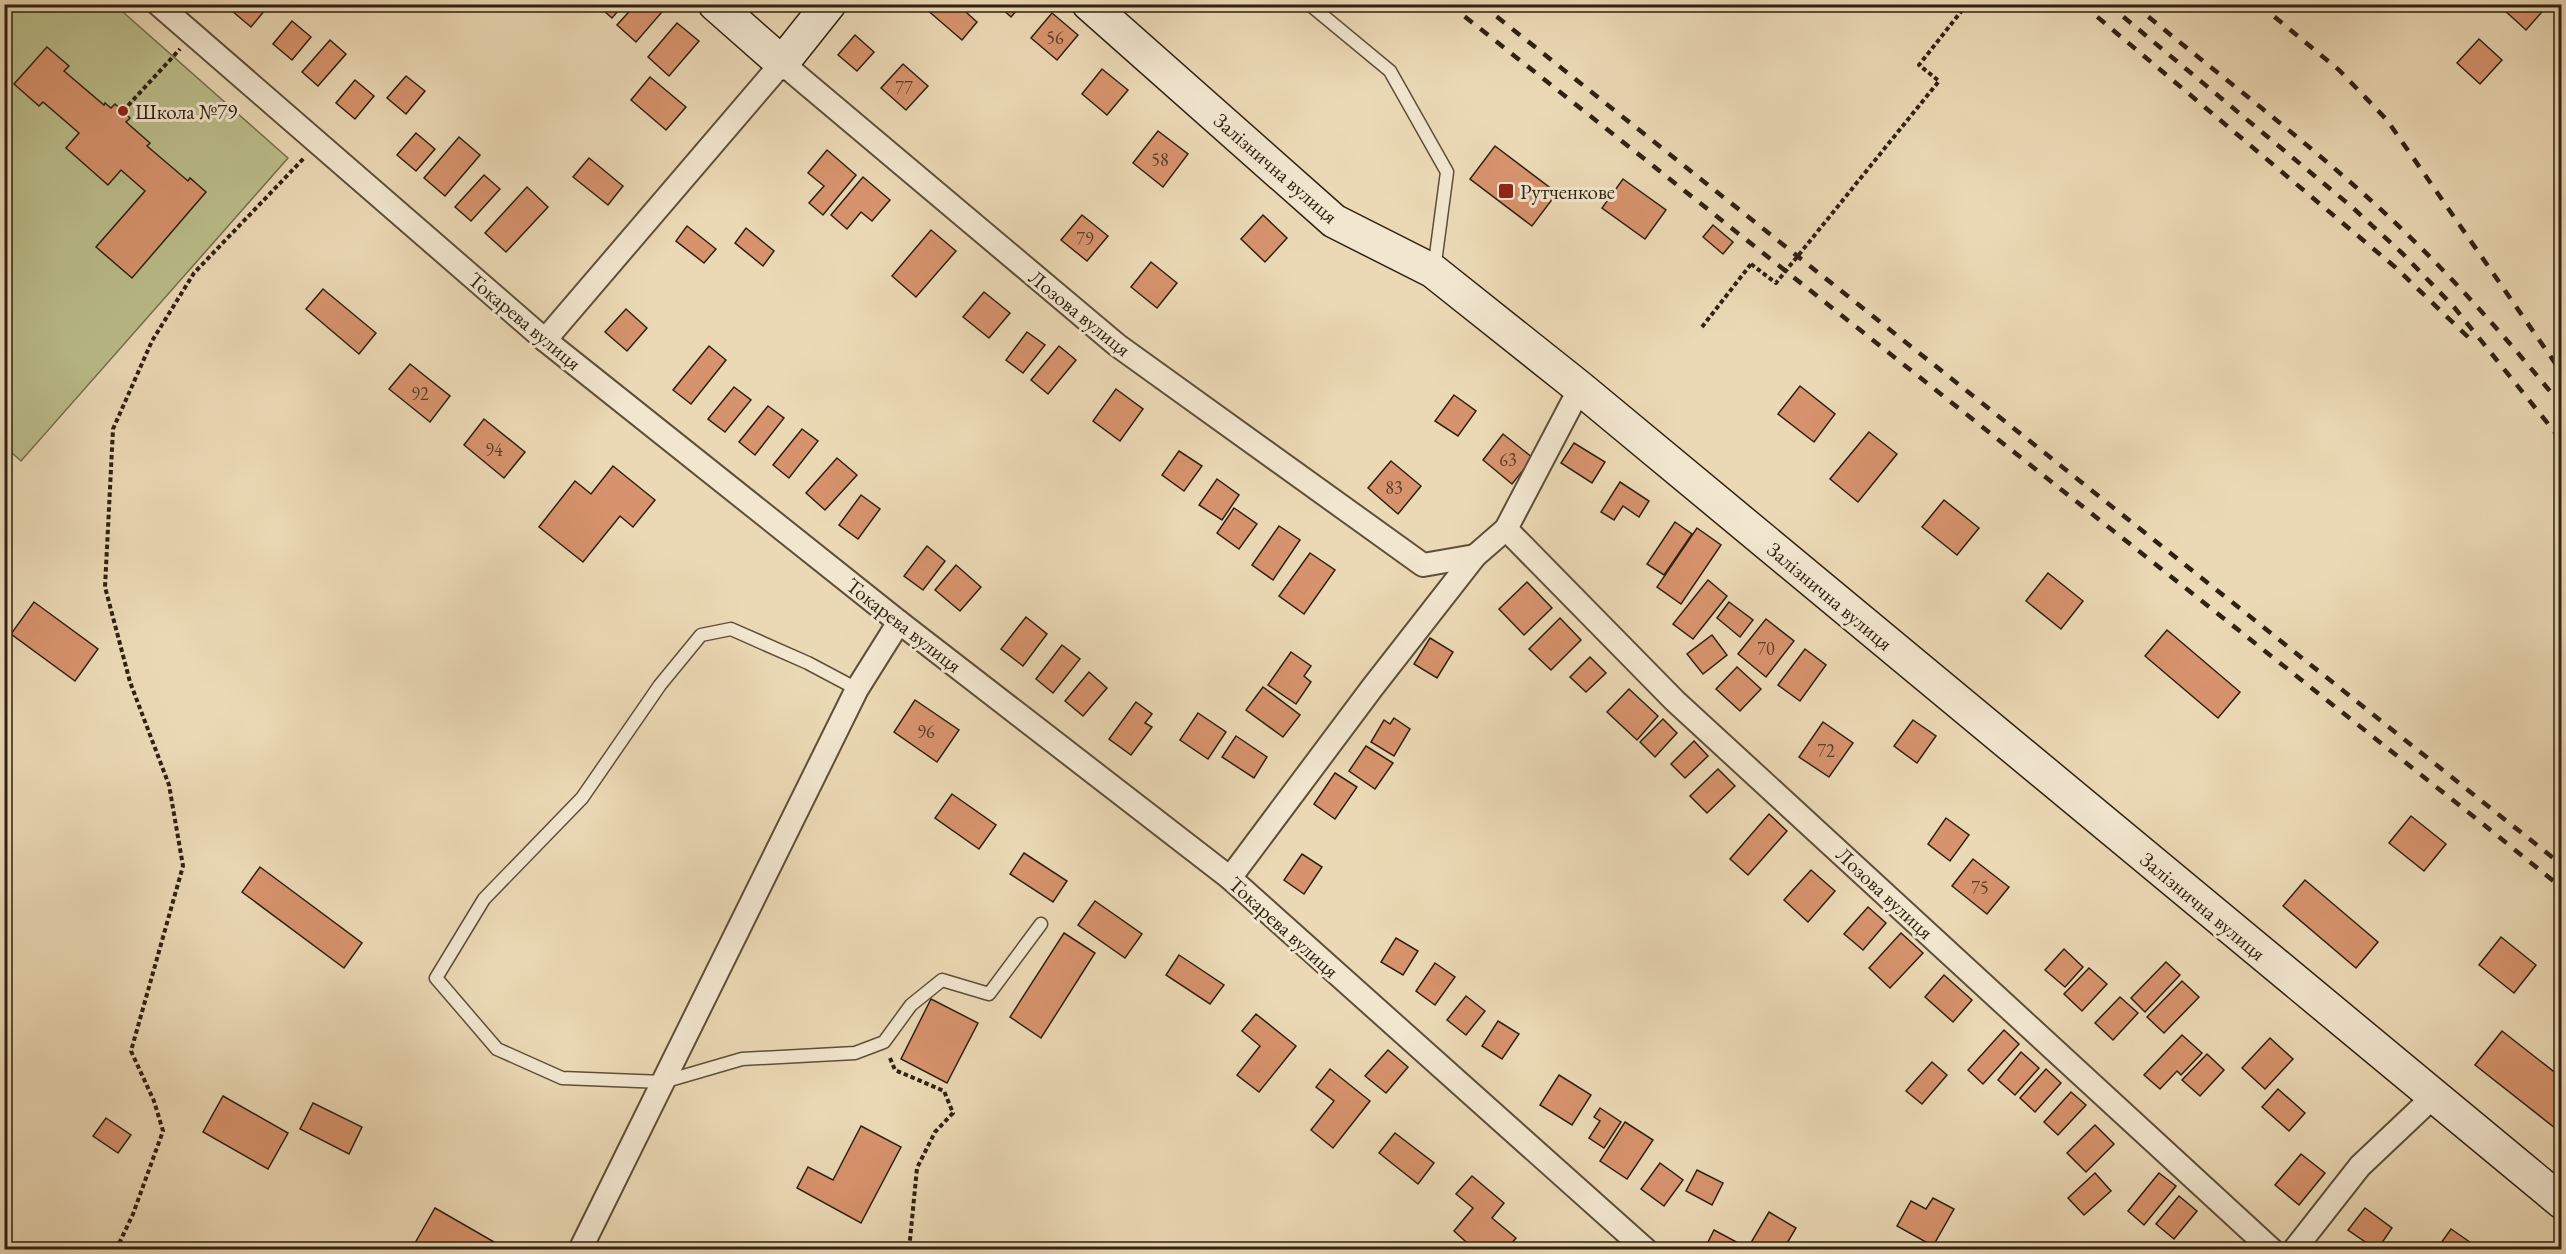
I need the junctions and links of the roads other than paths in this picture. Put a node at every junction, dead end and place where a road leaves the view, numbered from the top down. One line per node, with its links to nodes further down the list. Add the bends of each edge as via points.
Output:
1 (158, 4): 8 (street, Токарева вулиця)
2 (714, 4): 6 (main road, Лозова вулиця)
3 (829, 4): 6 (main road)
4 (1089, 4): 7 (main road, Залізнична вулиця, via 1334,221)
5 (1309, 4): 7 (lane, via 1390,71 1447,172)
6 (782, 63): 8 (street); 11 (street, Лозова вулиця, via 1117,345 1423,565)
7 (1433, 271): 9 (main road, Залізнична вулиця)
8 (545, 340): 12 (street, Токарева вулиця)
9 (1580, 388): 10 (street); 17 (main road, Залізнична вулиця)
10 (1506, 529): 11 (street); 21 (street, Лозова вулиця, via 1675,701)
11 (1475, 556): 14 (street)
12 (899, 622): 13 (street); 14 (street, Токарева вулиця)
13 (857, 689): 16 (street); 16 (lane, via 731,629 700,635 660,685 582,798 484,899 436,978 497,1049 562,1078)
14 (1230, 878): 20 (street, Токарева вулиця)
15 (1041, 924): 16 (lane, via 989,994 942,980 911,1005 884,1042 855,1053 742,1059)
16 (663, 1082): 19 (street)
17 (2433, 1097): 18 (main road, Залізнична вулиця); 22 (street, via 2360,1166)
18 (2562, 1202)
19 (580, 1250)
20 (1646, 1250)
21 (2272, 1250)
22 (2294, 1250)

